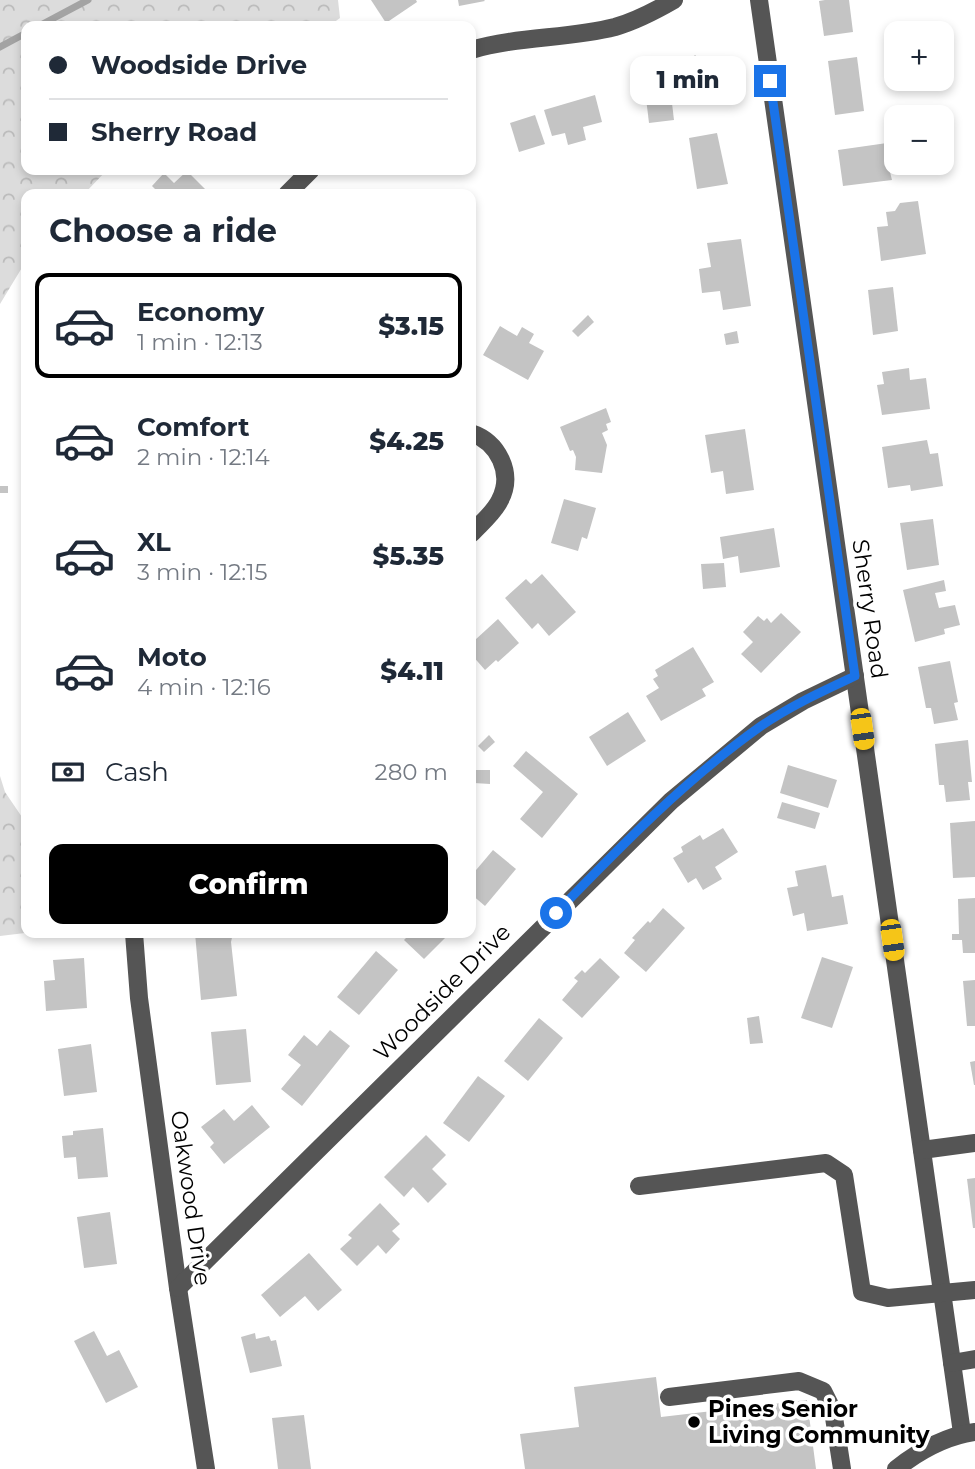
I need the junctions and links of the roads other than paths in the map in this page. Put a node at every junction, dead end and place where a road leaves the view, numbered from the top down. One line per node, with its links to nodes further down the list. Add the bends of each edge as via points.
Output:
1 (674, 0): 3 (street, via 613,27)
2 (759, 0): 8 (street, Sherry Road)
3 (476, 49)
4 (306, 175): 5 (street)
5 (292, 189)
6 (476, 436): 7 (street, via 496,449 506,481 500,502)
7 (476, 528)
8 (855, 676): 11 (street, Sherry Road); 13 (street, Woodside Drive, via 761,726 671,801)
9 (134, 938): 13 (street, Oakwood Drive)
10 (975, 1143): 11 (street)
11 (922, 1150): 15 (street, Sherry Road)
12 (639, 1186): 15 (street, via 826,1163 844,1175 862,1292 888,1298)
13 (178, 1288): 20 (street, Oakwood Drive)
14 (975, 1290): 15 (street)
15 (943, 1293): 17 (street, Sherry Road)
16 (975, 1359): 17 (street)
17 (952, 1363): 19 (street, Sherry Road)
18 (669, 1397): 21 (street, via 799,1381 824,1391 833,1411)
19 (969, 1433): 22 (street, via 913,1455)
20 (206, 1469)
21 (842, 1469)
22 (896, 1469)

